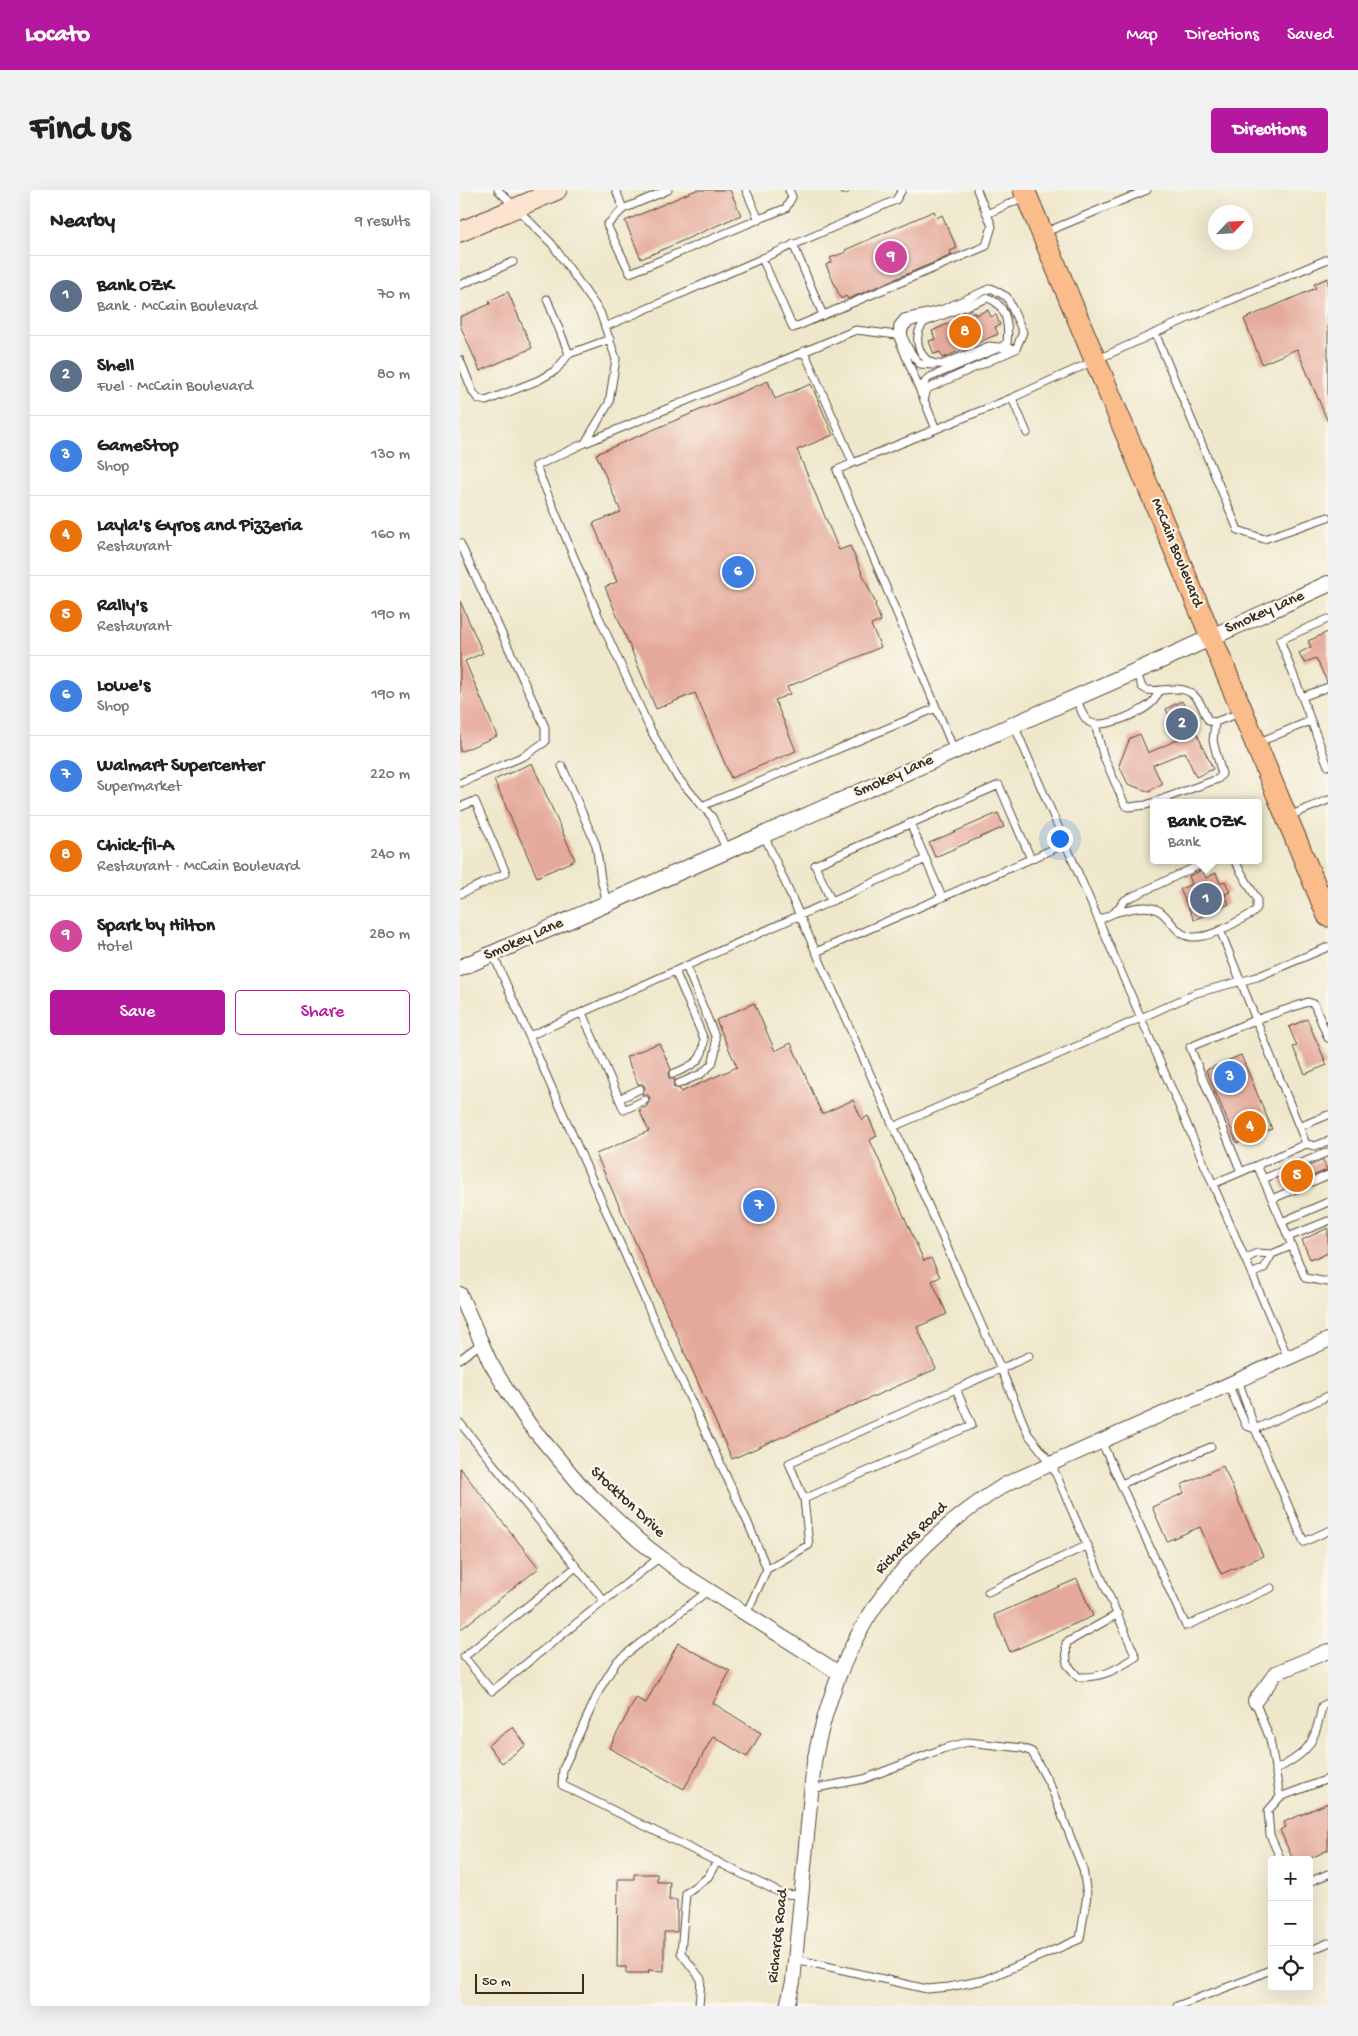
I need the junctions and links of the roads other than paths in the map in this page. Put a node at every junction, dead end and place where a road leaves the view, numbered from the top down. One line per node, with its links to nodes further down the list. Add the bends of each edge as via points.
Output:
1 (498, 190): 11 (lane)
2 (556, 190): 11 (main road)
3 (616, 190): 12 (lane)
4 (668, 190): 12 (lane)
5 (746, 190): 14 (lane)
6 (789, 190): 14 (lane, via 792,197 786,208)
7 (902, 190): 17 (lane, via 896,200)
8 (977, 190): 13 (lane)
9 (1143, 191): 16 (lane)
10 (1026, 193): 13 (lane); 16 (main road, McCain Boulevard)
11 (516, 208): 15 (main road); 25 (lane, via 552,244 600,312)
12 (623, 209): 14 (lane, via 607,225 630,273)
13 (987, 214): 23 (lane, via 992,226 986,246)
14 (759, 220)
15 (460, 232)
16 (1043, 234): 33 (main road, McCain Boulevard)
17 (793, 244): 18 (lane); 23 (lane)
18 (762, 258): 23 (lane, via 793,328); 25 (lane)
19 (1328, 259): 26 (lane)
20 (514, 262): 21 (lane)
21 (460, 285)
22 (547, 299): 32 (lane)
23 (823, 315)
24 (938, 317): 29 (lane, via 980,299 997,301 1009,327 1007,343); 35 (lane, via 919,327 917,336 923,356); 35 (lane, via 908,324 904,335 911,354 920,364)
25 (605, 327): 28 (lane)
26 (1155, 333): 33 (lane); 42 (lane, via 1238,530 1264,539)
27 (897, 335): 30 (lane, via 898,325 904,318 941,310 991,288 1007,297 1023,332); 31 (lane, via 856,330); 36 (lane)
28 (610, 339): 32 (lane); 40 (lane, via 616,359 609,403)
29 (1001, 347): 30 (lane); 35 (lane, via 989,346); 36 (lane, via 928,378 923,385)
30 (1016, 349): 36 (lane, via 927,389)
31 (804, 352): 40 (lane); 41 (lane)
32 (569, 354): 34 (lane, via 556,370 539,380 486,401 478,399 473,392)
33 (1096, 359): 37 (lane); 46 (main road, McCain Boulevard)
34 (460, 360)
35 (936, 365)
36 (922, 397): 38 (lane)
37 (1012, 398): 38 (lane); 39 (lane)
38 (936, 429): 41 (lane)
39 (1027, 433)
40 (585, 443): 66 (lane, via 536,466 649,727 677,777)
41 (853, 463): 52 (lane, via 837,470)
42 (1328, 517)
43 (460, 543): 62 (lane, via 545,727 545,742 524,756)
44 (1328, 584): 46 (street, Smokey Lane)
45 (1328, 619): 51 (lane, via 1280,640)
46 (1210, 637): 47 (street, Smokey Lane); 53 (main road, McCain Boulevard)
47 (1136, 671): 49 (lane, via 1147,690); 50 (street, Smokey Lane)
48 (1328, 687): 51 (lane)
49 (1160, 690): 55 (lane, via 1179,688 1192,694 1209,721); 56 (lane, via 1154,701 1139,711 1123,719)
50 (1077, 697): 56 (lane, via 1087,719); 57 (street, Smokey Lane)
51 (1302, 697): 54 (lane)
52 (936, 708): 59 (lane); 66 (lane)
53 (1242, 712): 55 (lane); 58 (main road, McCain Boulevard)
54 (1310, 721): 58 (lane); 61 (lane)
55 (1214, 722): 63 (lane, via 1213,741 1222,774 1218,779)
56 (1095, 724): 65 (lane, via 1103,755 1125,805)
57 (1014, 725): 59 (street, Smokey Lane); 71 (lane)
58 (1255, 744): 68 (main road, McCain Boulevard)
59 (955, 751): 70 (street, Smokey Lane)
60 (562, 766): 80 (lane, via 596,845)
61 (1328, 766)
62 (460, 783)
63 (1163, 799)
64 (1328, 800): 68 (lane)
65 (1150, 804)
66 (702, 806): 72 (lane, via 712,817)
67 (460, 807): 77 (lane, via 475,801 506,873)
68 (1286, 818): 83 (main road, McCain Boulevard)
69 (910, 823): 73 (lane); 74 (lane, via 999,785); 79 (lane, via 815,865)
70 (764, 835): 72 (street, Smokey Lane); 82 (lane)
71 (1065, 844): 74 (lane); 84 (lane)
72 (728, 851): 80 (street, Smokey Lane)
73 (926, 859): 78 (lane); 79 (lane)
74 (1031, 859): 78 (lane)
75 (1202, 864): 81 (lane, via 1125,900)
76 (1236, 864): 85 (lane, via 1257,899 1258,908)
77 (460, 894)
78 (942, 897): 87 (lane)
79 (831, 900): 82 (lane)
80 (608, 904): 88 (street, Smokey Lane)
81 (1114, 913): 84 (lane); 85 (lane, via 1152,908 1164,914 1177,930 1190,937 1203,937)
82 (799, 914): 87 (lane); 89 (lane)
83 (1328, 916)
84 (1099, 920): 94 (lane)
85 (1220, 930): 92 (lane)
86 (1328, 947): 92 (lane)
87 (816, 952): 104 (lane)
88 (493, 954): 90 (street, Smokey Lane); 96 (lane)
89 (686, 966): 91 (lane); 99 (lane, via 716,1036 716,1049 712,1064 707,1069)
90 (460, 968)
91 (674, 971): 93 (lane); 98 (lane, via 704,1039 704,1049 695,1064)
92 (1240, 981): 94 (lane, via 1196,993); 95 (lane)
93 (582, 1013): 96 (lane); 101 (lane)
94 (1141, 1018): 104 (lane); 113 (lane)
95 (1255, 1020): 97 (lane, via 1312,1003); 105 (lane); 110 (lane, via 1190,1046)
96 (529, 1036): 145 (lane)
97 (1328, 1038)
98 (673, 1074)
99 (678, 1084)
100 (640, 1089): 101 (lane)
101 (619, 1099): 102 (lane, via 624,1110)
102 (644, 1100)
103 (1328, 1115): 105 (lane)
104 (893, 1127): 130 (lane)
105 (1299, 1127): 107 (lane)
106 (1328, 1141): 107 (lane, via 1314,1146)
107 (1306, 1144): 109 (lane)
108 (1328, 1152): 112 (lane)
109 (1257, 1165): 110 (lane); 112 (lane)
110 (1241, 1172): 113 (lane)
111 (1328, 1175): 114 (lane)
112 (1263, 1179): 114 (lane)
113 (1213, 1184): 121 (lane)
114 (1272, 1199): 117 (lane)
115 (1328, 1202): 117 (lane)
116 (1328, 1220): 118 (lane)
117 (1282, 1222): 118 (lane)
118 (1288, 1237): 119 (lane)
119 (1291, 1246): 120 (lane); 123 (lane, via 1305,1278)
120 (1272, 1254): 121 (lane, via 1257,1253); 122 (lane, via 1264,1268)
121 (1245, 1259): 122 (lane)
122 (1252, 1274): 128 (lane)
123 (1328, 1282)
124 (460, 1294): 126 (street, Stockton Drive)
125 (1328, 1340): 128 (street, Richards Road)
126 (482, 1343): 129 (lane); 143 (street, Stockton Drive, via 506,1389 553,1453 583,1488)
127 (1029, 1356): 130 (lane)
128 (1288, 1358): 131 (street, Richards Road)
129 (460, 1360)
130 (1001, 1369): 132 (lane); 138 (lane, via 1028,1434)
131 (1233, 1382): 135 (lane); 135 (lane, via 1246,1426); 136 (street, Richards Road)
132 (956, 1389): 140 (lane, via 789,1463); 140 (lane, via 972,1425)
133 (1328, 1396): 135 (lane)
134 (460, 1423): 144 (lane)
135 (1255, 1429): 141 (lane, via 1304,1542)
136 (1101, 1441): 138 (street, Richards Road); 139 (lane)
137 (1211, 1447): 139 (lane)
138 (1050, 1463): 142 (lane); 153 (street, Richards Road, via 975,1503 935,1536 893,1580 856,1637)
139 (1121, 1484): 146 (lane, via 1186,1626)
140 (804, 1499): 145 (lane, via 809,1545)
141 (1328, 1531)
142 (1088, 1545): 148 (lane); 151 (lane)
143 (660, 1557): 147 (street, Stockton Drive); 149 (lane)
144 (576, 1567): 149 (lane); 149 (lane, via 464,1657 492,1691)
145 (767, 1569): 150 (lane)
146 (1271, 1588)
147 (709, 1590): 150 (street, Stockton Drive); 161 (lane, via 617,1661 601,1687 563,1769 562,1785)
148 (988, 1592)
149 (604, 1601)
150 (746, 1614): 153 (street, Stockton Drive)
151 (1118, 1614): 151 (lane, via 1136,1657 1094,1678 1078,1677 1067,1664 1066,1643)
152 (1328, 1651): 154 (street, via 1276,1673)
153 (839, 1673): 158 (street, Richards Road, via 820,1729)
154 (1255, 1701): 156 (lane, via 1270,1740)
155 (1328, 1703): 156 (lane, via 1322,1706 1317,1730 1298,1758)
156 (1275, 1770): 159 (lane)
157 (1328, 1779): 159 (lane)
158 (811, 1790): 164 (street, Richards Road); 167 (lane, via 864,1779 968,1742 1022,1748 1032,1752 1051,1787 1083,1869 1087,1895 1080,1939 984,1980 927,1989)
159 (1280, 1797): 160 (lane, via 1268,1811 1270,1835)
160 (1278, 1856)
161 (717, 1861): 164 (lane, via 783,1894); 169 (lane, via 708,1877 686,1893 682,1953 701,1980)
162 (1328, 1874): 163 (lane)
163 (1313, 1880)
164 (802, 1895): 167 (street, Richards Road)
165 (1328, 1943): 166 (lane)
166 (1313, 1949)
167 (796, 1959): 170 (street, Richards Road)
168 (1268, 1971): 171 (lane)
169 (699, 2006)
170 (787, 2006)
171 (1177, 2006)

